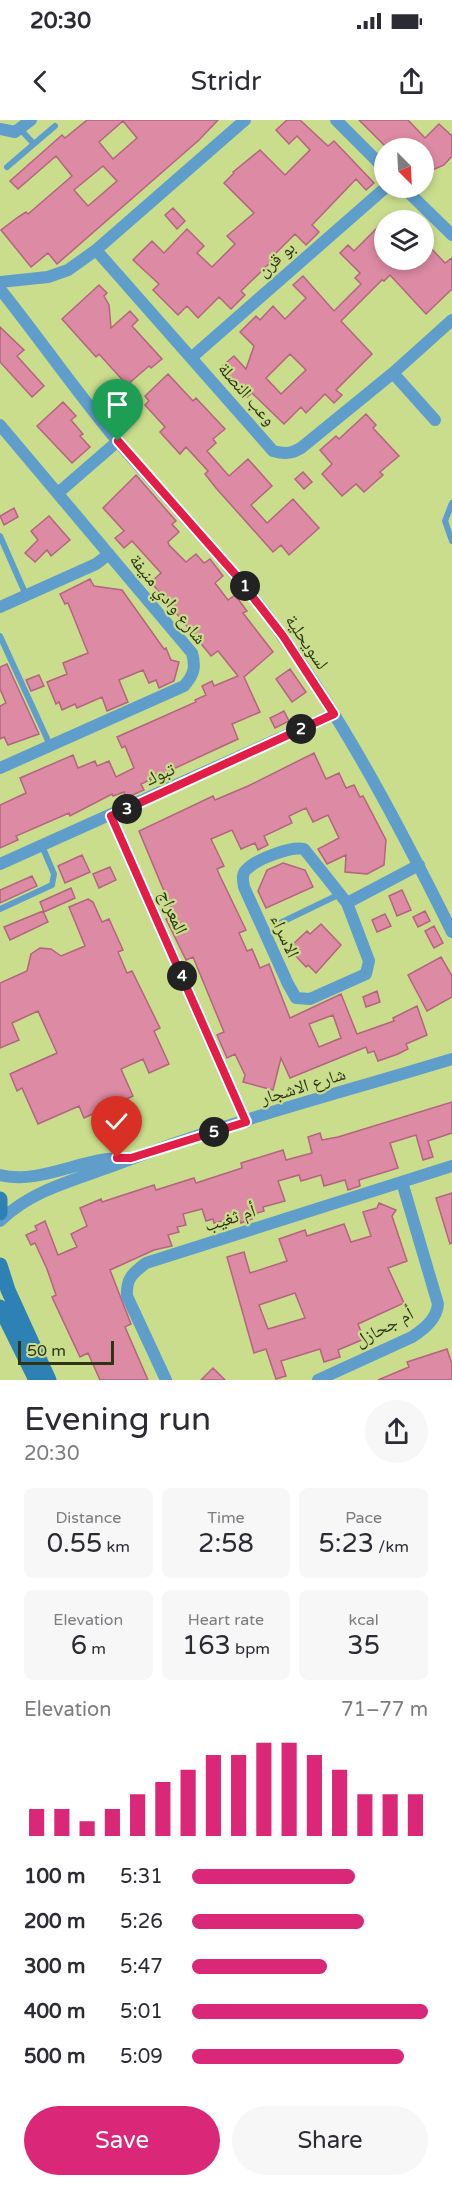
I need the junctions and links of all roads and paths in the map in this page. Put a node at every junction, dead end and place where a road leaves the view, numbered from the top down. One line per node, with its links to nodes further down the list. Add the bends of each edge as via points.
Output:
1 (31, 120): 6 (street)
2 (245, 120): 13 (street)
3 (336, 120): 8 (street)
4 (55, 126): 7 (lane)
5 (0, 129): 6 (street)
6 (20, 129): 7 (lane)
7 (34, 144): 9 (lane)
8 (374, 158)
9 (7, 167)
10 (374, 198): 17 (street, بو قرن)
11 (414, 198): 12 (street)
12 (452, 235)
13 (96, 250): 14 (street, via 59,274); 17 (street, وعب النصلة)
14 (0, 282)
15 (0, 289): 21 (street, لسويحلية)
16 (452, 320): 18 (street, وعب النصلة)
17 (191, 358): 18 (street, وعب النصلة, via 273,451 282,453 301,448)
18 (393, 373): 19 (street)
19 (435, 420)
20 (2, 432): 22 (street, شارع وادي منيفة)
21 (118, 441): 22 (street); 30 (street, لسويحلية, via 235,574 283,636)
22 (58, 493): 26 (street, شارع وادي منيفة)
23 (452, 502): 25 (lane, via 445,521)
24 (0, 536): 27 (lane)
25 (452, 541)
26 (109, 554): 27 (street, via 96,564); 31 (street, شارع وادي منيفة, via 192,653 193,676 184,686)
27 (26, 595): 28 (street)
28 (0, 607)
29 (0, 636): 31 (lane)
30 (334, 714): 33 (street, تبوك); 36 (street, لسويحلية)
31 (50, 746): 32 (street, شارع وادي منيفة)
32 (0, 768)
33 (111, 816): 34 (street, تبوك); 42 (street, المعراج)
34 (42, 846): 35 (street, تبوك); 38 (lane, via 54,874 52,885)
35 (0, 864)
36 (419, 865): 37 (street); 40 (street, لسويحلية)
37 (343, 898): 37 (street, الاسراء, via 369,961 366,974 310,999 297,998 243,887 242,876 247,868 293,847 304,849); 39 (lane)
38 (0, 909)
39 (280, 923)
40 (452, 932)
41 (452, 1059): 42 (street, شارع الاشجار)
42 (246, 1122): 43 (street, شارع الاشجار)
43 (131, 1158): 45 (street, شارع الاشجار, via 89,1161 26,1177); 49 (street, شارع الاشجار, via 48,1189)
44 (452, 1166): 46 (street, أم ثغيب)
45 (0, 1175)
46 (402, 1182): 54 (street, أم ثغيب, via 146,1263 132,1273 127,1296); 55 (street, أم جحازل, via 438,1304 437,1312 412,1337)
47 (0, 1199): 48 (street)
48 (0, 1213)
49 (0, 1221)
50 (0, 1264): 53 (street)
51 (0, 1307): 52 (street)
52 (36, 1380)
53 (49, 1380)
54 (166, 1380)
55 (318, 1380)

